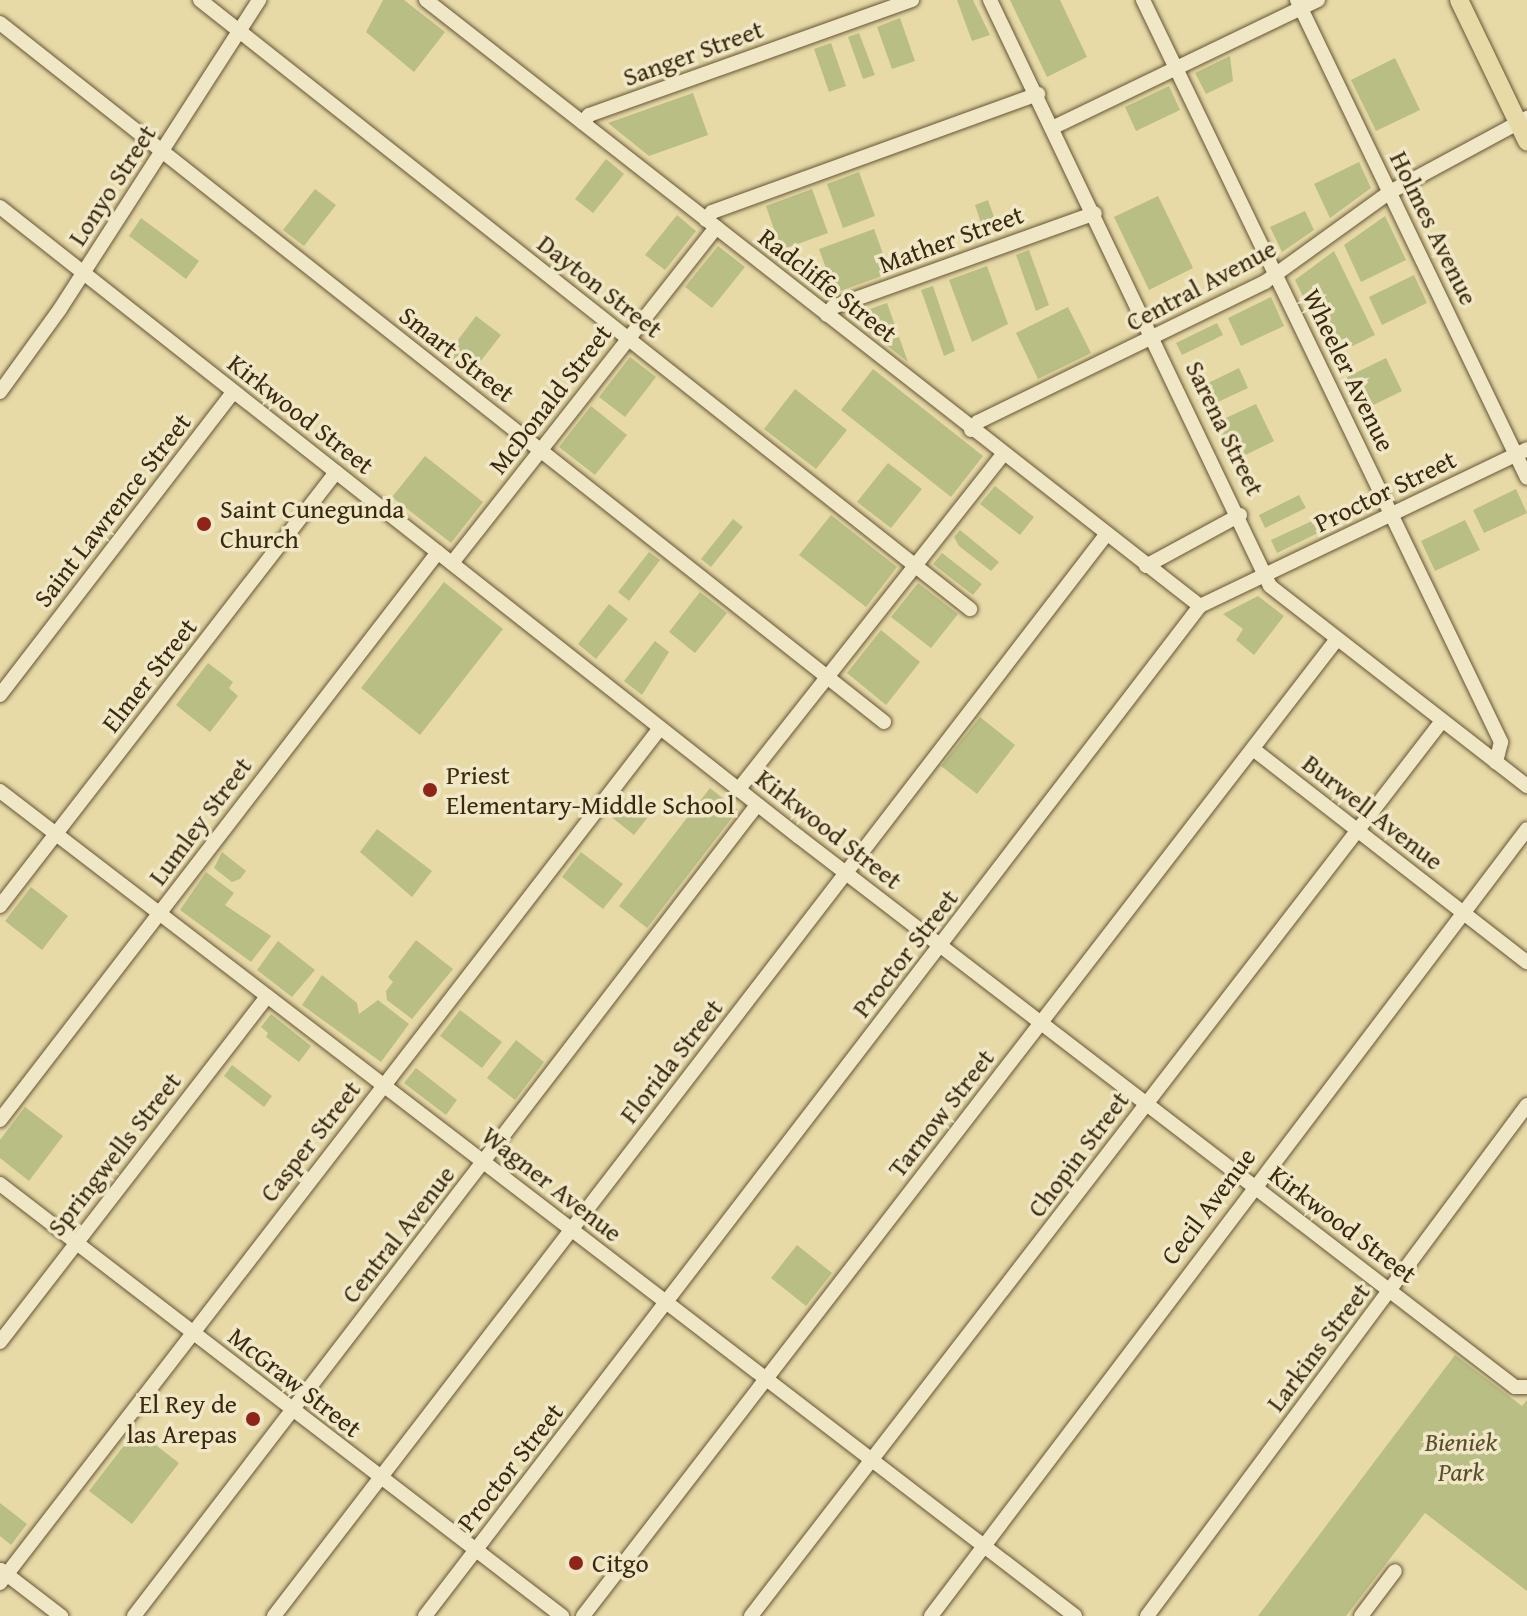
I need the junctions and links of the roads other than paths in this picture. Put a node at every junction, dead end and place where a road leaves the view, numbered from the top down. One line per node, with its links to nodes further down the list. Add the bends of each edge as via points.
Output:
1 (200, 0): 11 (street, Dayton Street)
2 (259, 0): 11 (street, Lonyo Street)
3 (426, 0): 15 (street, Radcliffe Street)
4 (912, 0): 15 (street, Sanger Street, via 589,115)
5 (990, 0): 13 (street, Sarena Street)
6 (1143, 0): 12 (street, Wheeler Avenue)
7 (1318, 0): 9 (street)
8 (1460, 0): 14 (main road)
9 (1299, 4): 12 (street); 19 (street, Holmes Avenue)
10 (0, 23): 18 (street, Smart Street)
11 (239, 31): 18 (street, Lonyo Street); 27 (street, Dayton Street)
12 (1177, 68): 16 (street); 24 (street, Wheeler Avenue)
13 (1038, 94): 16 (street, Sarena Street); 22 (street, McDonald Street, via 712,212)
14 (1523, 121): 17 (main road); 19 (street, Central Avenue)
15 (583, 123): 22 (street, Radcliffe Street)
16 (1054, 127): 21 (street, Sarena Street)
17 (1527, 141)
18 (162, 151): 23 (street, Lonyo Street); 31 (street, Smart Street)
19 (1390, 192): 24 (street, Central Avenue); 32 (street, Holmes Avenue)
20 (0, 207): 23 (street, Kirkwood Street)
21 (1095, 213): 25 (street, Mather Street, via 833,307); 26 (street, Sarena Street)
22 (711, 224): 25 (street, Radcliffe Street); 27 (street, McDonald Street)
23 (84, 273): 28 (street, Lonyo Street); 29 (street, Kirkwood Street)
24 (1276, 275): 26 (street, Central Avenue); 36 (street, Wheeler Avenue)
25 (827, 315): 30 (street, Radcliffe Street)
26 (1155, 337): 30 (street, Central Avenue); 37 (street, Sarena Street)
27 (628, 338): 31 (street, McDonald Street); 41 (street, Dayton Street)
28 (0, 392)
29 (233, 392): 34 (street, Kirkwood Street); 48 (street, Saint Lawrence Street)
30 (971, 430): 33 (street, Radcliffe Street)
31 (541, 450): 40 (street, McDonald Street); 47 (street, Smart Street)
32 (1522, 452): 35 (street, Holmes Avenue); 36 (street, Proctor Street)
33 (1003, 455): 38 (street, Radcliffe Street); 41 (street)
34 (336, 472): 39 (street, Kirkwood Street); 60 (street, Elmer Street)
35 (1527, 478)
36 (1392, 514): 43 (street, Proctor Street); 53 (street, Wheeler Avenue, via 1501,742)
37 (1240, 515): 42 (street); 43 (street, Sarena Street)
38 (1106, 535): 42 (street, Radcliffe Street); 61 (street, Florida Street)
39 (438, 552): 40 (street, Kirkwood Street); 64 (street, Lumley Street)
40 (452, 563): 51 (street, Kirkwood Street)
41 (916, 565): 45 (street, Dayton Street); 47 (street)
42 (1146, 566): 44 (street, Radcliffe Street)
43 (1266, 575): 44 (street, Proctor Street); 46 (street, Sarena Street, via 1270,586)
44 (1200, 606): 65 (street, Proctor Street)
45 (970, 609)
46 (1337, 639): 49 (street, Sarena Street); 52 (street, Tarnow Street)
47 (828, 677): 50 (street, Smart Street); 55 (street)
48 (0, 695)
49 (1442, 721): 53 (street, Sarena Street); 59 (street, Chopin Street)
50 (884, 722)
51 (660, 728): 55 (street, Kirkwood Street); 69 (street, Casper Street)
52 (1253, 749): 59 (street, Burwell Avenue); 68 (street, Tarnow Street)
53 (1496, 762): 54 (street, Sarena Street)
54 (1527, 786)
55 (738, 790): 57 (street, Kirkwood Street)
56 (0, 791): 60 (street, Wagner Avenue)
57 (757, 805): 61 (street, Kirkwood Street); 73 (street, Central Avenue)
58 (1527, 829): 63 (street, Cecil Avenue)
59 (1358, 830): 63 (street, Burwell Avenue); 70 (street, Chopin Street)
60 (56, 834): 62 (street, Elmer Street); 64 (street, Wagner Avenue)
61 (846, 873): 65 (street, Kirkwood Street); 76 (street, Florida Street)
62 (0, 906)
63 (1463, 912): 66 (street, Burwell Avenue); 75 (street, Cecil Avenue)
64 (159, 914): 67 (street, Wagner Avenue); 72 (street, Lumley Street)
65 (941, 946): 68 (street, Kirkwood Street); 79 (street, Proctor Street)
66 (1527, 962)
67 (267, 996): 69 (street, Wagner Avenue); 77 (street, Springwells Street)
68 (1041, 1023): 70 (street, Kirkwood Street); 82 (street, Tarnow Street)
69 (383, 1085): 73 (street, Wagner Avenue); 80 (street, Casper Street)
70 (1146, 1104): 75 (street, Kirkwood Street); 85 (street, Chopin Street)
71 (1527, 1105): 78 (street, Larkins Street)
72 (0, 1120)
73 (484, 1162): 76 (street, Wagner Avenue); 84 (street, Central Avenue)
74 (0, 1184): 77 (street, McGraw Street)
75 (1253, 1186): 78 (street, Kirkwood Street); 87 (street, Cecil Avenue)
76 (572, 1229): 79 (street, Wagner Avenue); 86 (street, Florida Street)
77 (76, 1243): 80 (street, McGraw Street); 81 (street, Springwells Street)
78 (1390, 1291): 83 (street, Kirkwood Street, via 1515,1387); 100 (street, Larkins Street)
79 (667, 1302): 82 (street, Wagner Avenue); 88 (street, Proctor Street)
80 (193, 1333): 84 (street, McGraw Street); 90 (street, Casper Street)
81 (0, 1342)
82 (767, 1379): 85 (street, Wagner Avenue); 96 (street, Tarnow Street)
83 (1526, 1388)
84 (293, 1410): 86 (street, McGraw Street); 92 (street, Central Avenue)
85 (872, 1460): 87 (street, Wagner Avenue); 97 (street, Chopin Street)
86 (380, 1477): 88 (street, McGraw Street); 93 (street, Florida Street)
87 (984, 1546): 98 (street, Cecil Avenue); 99 (street, Wagner Avenue)
88 (476, 1550): 94 (street, Proctor Street); 95 (street, McGraw Street)
89 (1395, 1571): 101 (street)
90 (2, 1576): 91 (street)
91 (61, 1616)
92 (134, 1616)
93 (274, 1616)
94 (425, 1616)
95 (562, 1616)
96 (583, 1616)
97 (751, 1616)
98 (931, 1616)
99 (1075, 1616)
100 (1147, 1616)
101 (1361, 1616)

